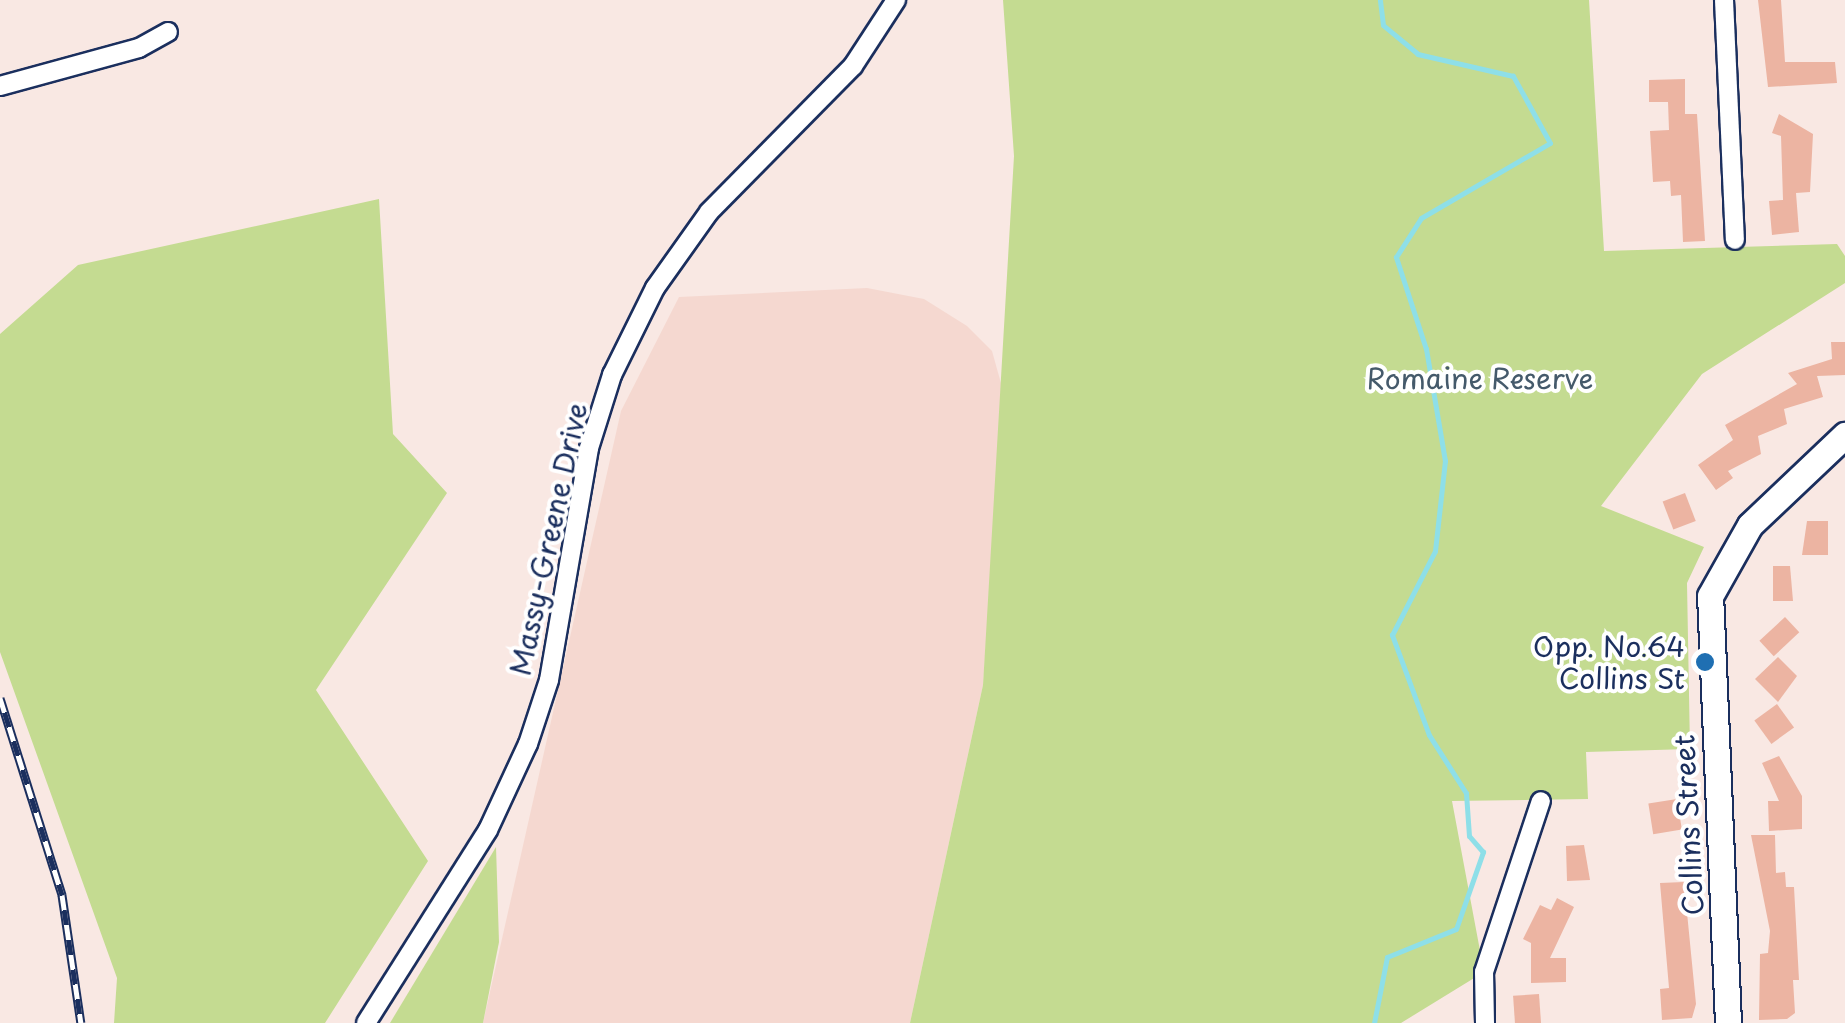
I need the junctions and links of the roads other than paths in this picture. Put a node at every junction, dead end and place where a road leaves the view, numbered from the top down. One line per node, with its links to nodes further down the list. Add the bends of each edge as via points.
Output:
1 (896, 0): 8 (street, Massy-Greene Drive, via 853,66 709,212 655,288 612,375 589,448 549,680 528,744 488,830)
2 (1724, 0): 5 (street)
3 (168, 32): 4 (street, via 139,48)
4 (0, 86)
5 (1735, 240)
6 (1845, 435): 10 (street, Collins Street, via 1750,526 1710,596)
7 (1541, 801): 9 (street, via 1484,972)
8 (366, 1023)
9 (1485, 1023)
10 (1728, 1023)

